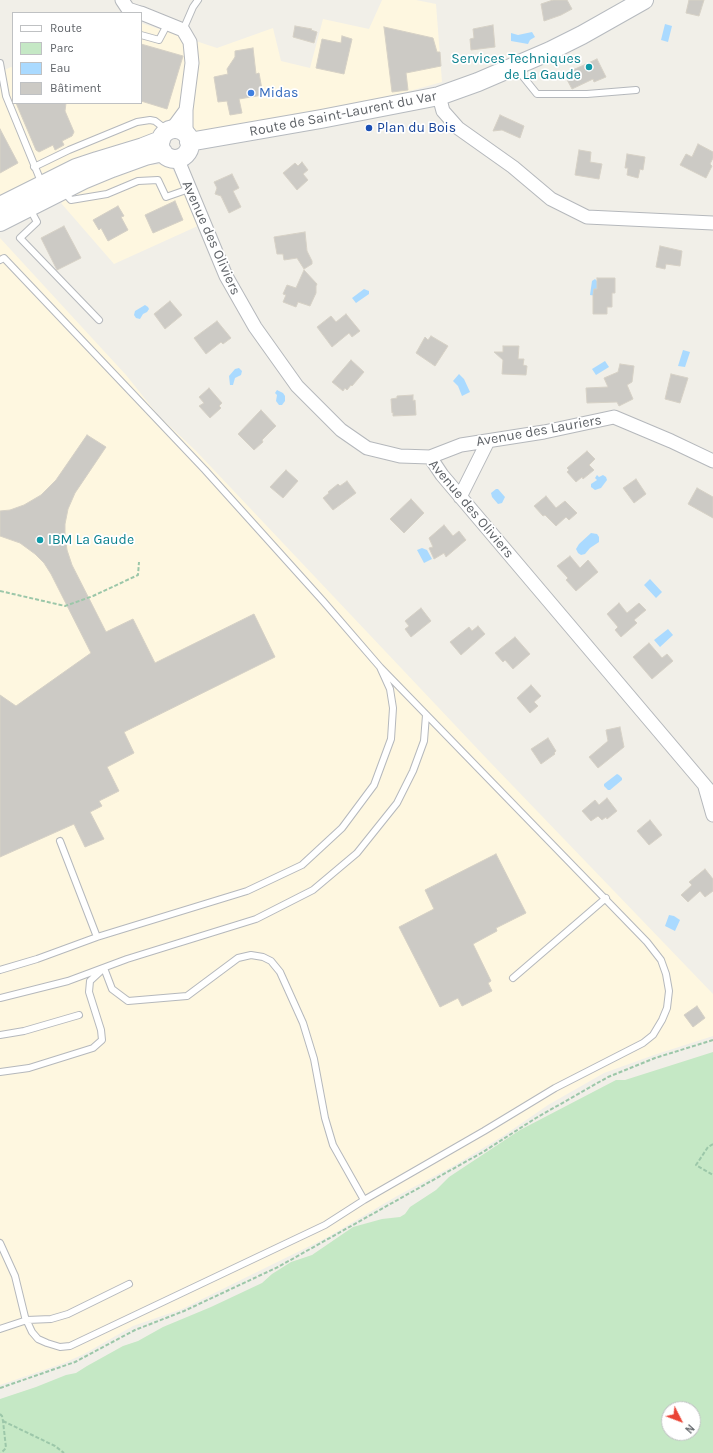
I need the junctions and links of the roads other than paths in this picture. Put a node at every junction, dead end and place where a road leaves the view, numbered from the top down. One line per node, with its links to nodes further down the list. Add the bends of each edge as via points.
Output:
1 (122, 0): 4 (street, via 128,9)
2 (198, 0): 7 (lane)
3 (644, 0): 10 (main road, Route de Saint-Laurent du Var, via 582,35)
4 (137, 12)
5 (142, 14): 6 (street)
6 (168, 24): 7 (street); 8 (lane, via 158,40)
7 (183, 30): 13 (street, via 190,42 192,63 186,110)
8 (142, 35)
9 (0, 63): 14 (lane, via 6,96)
10 (515, 66): 11 (lane, via 537,94 587,94); 12 (main road, Route de Saint-Laurent du Var)
11 (636, 90)
12 (439, 96): 13 (main road, Route de Saint-Laurent du Var, via 328,118); 18 (street, via 443,111 458,128 513,167 551,199 587,217)
13 (174, 141): 14 (lane, via 155,121 137,122); 15 (street, Avenue des Oliviers); 16 (main road, Route de Saint-Laurent du Var, via 145,156); 17 (main road, Route de Saint-Laurent du Var, via 142,147 90,163)
14 (34, 166): 17 (lane)
15 (189, 189): 16 (lane, via 166,197 158,180 138,181 106,194 71,200); 22 (street, Avenue des Oliviers, via 226,276 254,327 297,386 341,430 367,448 400,456)
16 (63, 190): 17 (main road, Route de Saint-Laurent du Var); 17 (lane, via 48,191)
17 (17, 206): 20 (lane, via 37,222 20,238)
18 (713, 223)
19 (0, 260): 25 (lane, via 4,258 205,470)
20 (99, 320)
21 (488, 441): 22 (street, Avenue des Lauriers, via 461,446); 23 (street, Avenue des Lauriers, via 614,417); 24 (street)
22 (430, 457): 24 (street, Avenue des Oliviers)
23 (713, 461)
24 (460, 497): 27 (street, Avenue des Oliviers)
25 (380, 667): 26 (lane); 32 (lane, via 390,689 393,708 391,740 374,785 342,828 302,865 247,891)
26 (426, 715): 31 (lane); 33 (lane, via 424,741 397,803 357,853 313,890 256,919)
27 (704, 785): 28 (street, Avenue des Oliviers); 29 (street, Avenue des Oliviers)
28 (713, 795)
29 (713, 815)
30 (60, 841): 32 (lane)
31 (606, 898): 35 (lane); 40 (lane, via 648,942 664,967 669,991 667,1008 653,1035 643,1043 555,1088 484,1132)
32 (97, 937): 34 (lane)
33 (104, 968): 36 (lane, via 68,981); 39 (lane, via 90,981 89,992 102,1040 93,1048 29,1068); 40 (lane, via 112,989 128,1001 187,996 238,958 251,955 270,961 280,972 304,1023 333,1145)
34 (0, 970)
35 (513, 978)
36 (0, 998)
37 (79, 1015): 38 (lane, via 24,1031)
38 (0, 1035)
39 (0, 1072)
40 (364, 1200): 43 (lane, via 325,1225 70,1346 60,1347 38,1339)
41 (0, 1243): 43 (lane, via 15,1276)
42 (129, 1284): 43 (lane, via 68,1314 51,1319)
43 (27, 1320): 44 (lane)
44 (0, 1329)

